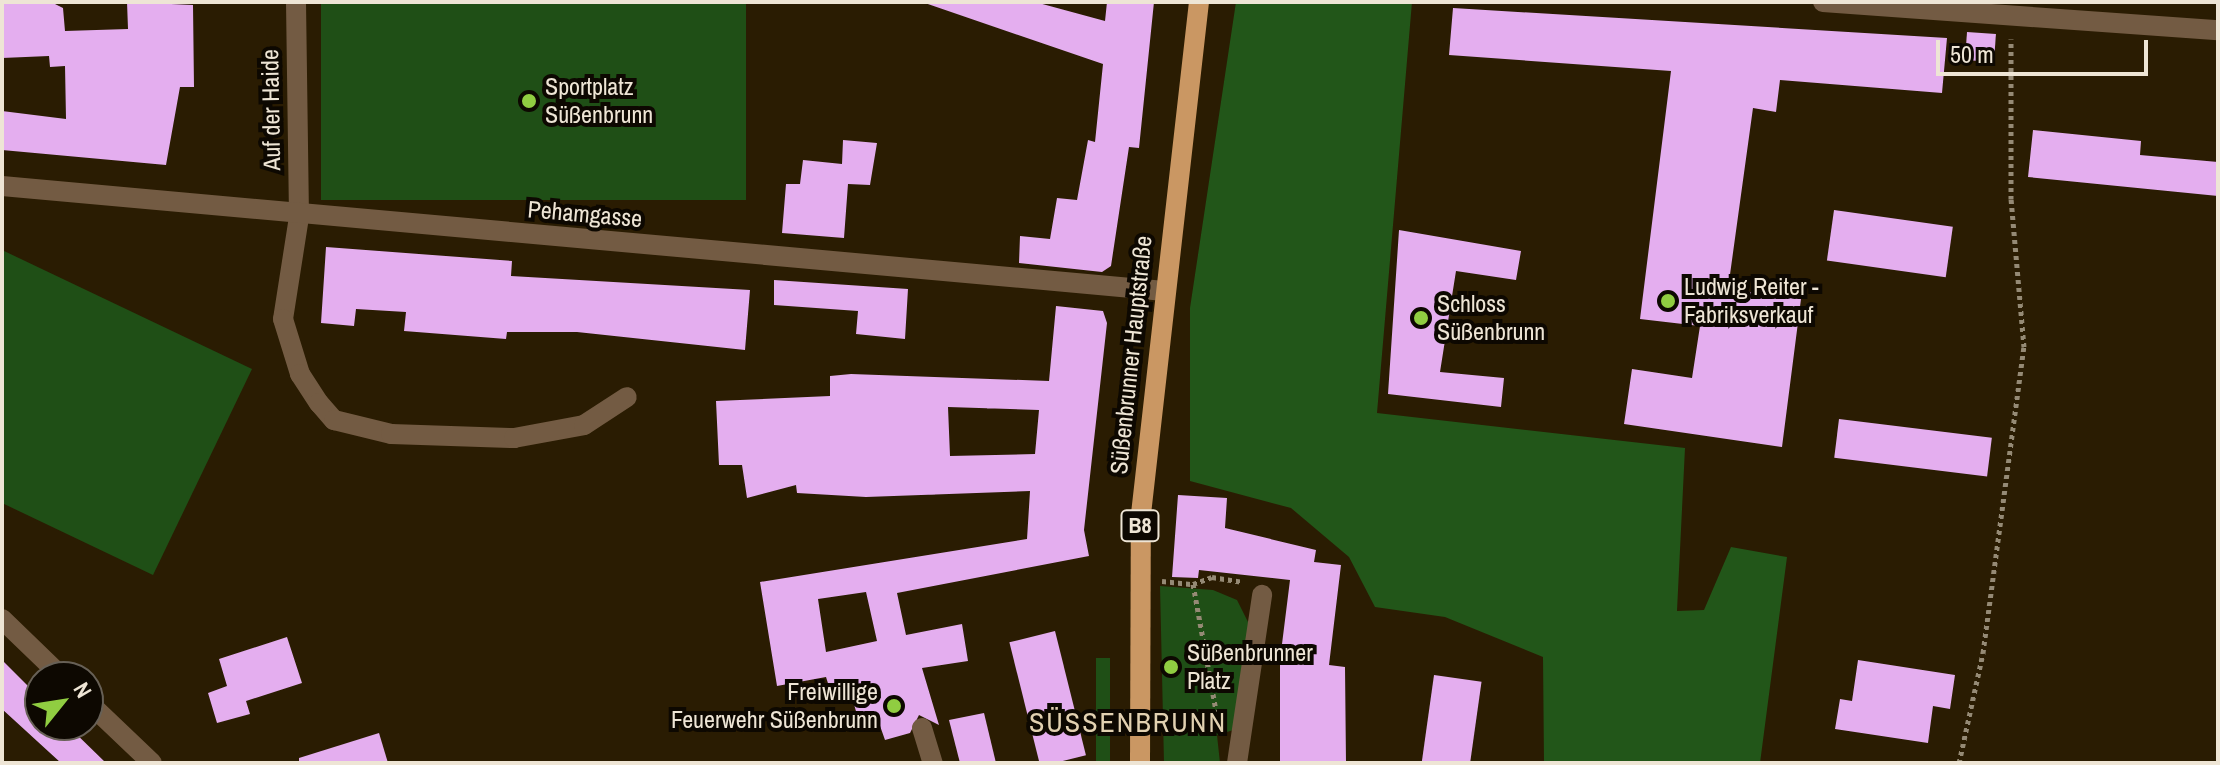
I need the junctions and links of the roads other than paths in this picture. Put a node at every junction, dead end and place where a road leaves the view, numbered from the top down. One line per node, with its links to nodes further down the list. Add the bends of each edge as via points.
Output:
1 (296, 2): 6 (street, Auf der Haide)
2 (1199, 2): 7 (main road, Süßenbrunner Hauptstraße / B8)
3 (1823, 2): 4 (street)
4 (2218, 30)
5 (2, 186): 6 (street, Pehamgasse)
6 (299, 217): 7 (street, Pehamgasse); 8 (street, Auf der Haide, via 283,319 300,374 334,420 391,434 514,438 584,425)
7 (1164, 291): 16 (main road, Süßenbrunner Hauptstraße / B8, via 1137,573)
8 (627, 397)
9 (1262, 595): 17 (street)
10 (2, 619): 11 (street)
11 (45, 661)
12 (104, 717): 14 (street)
13 (922, 728): 15 (street)
14 (152, 763)
15 (933, 763)
16 (1140, 763)
17 (1237, 763)

